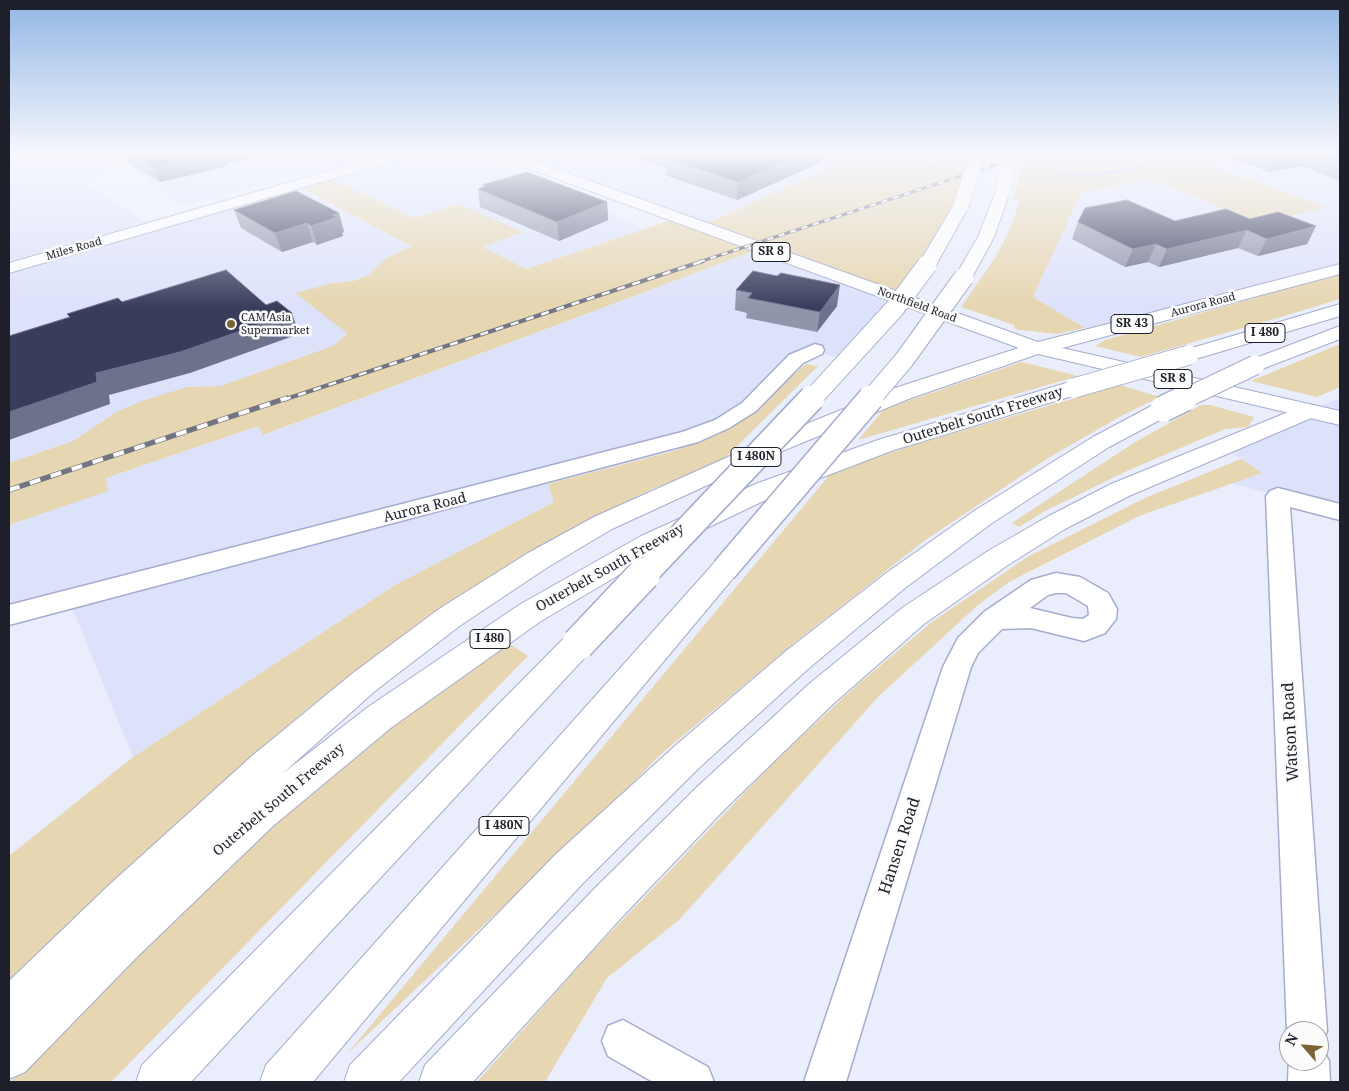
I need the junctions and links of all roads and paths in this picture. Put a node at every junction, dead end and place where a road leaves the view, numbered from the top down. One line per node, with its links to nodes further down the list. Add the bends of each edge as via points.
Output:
1 (223, 206): 5 (main road, Miles Road)
2 (645, 206): 9 (main road, Northfield Road / SR 8)
3 (960, 206): 19 (main road, I 480N, bridge, via 927,265 895,308 854,354)
4 (1000, 206): 20 (main road, I 480N, bridge, via 964,277 899,366)
5 (9, 268)
6 (1340, 269): 9 (main road, Aurora Road / SR 43)
7 (1340, 310): 18 (main road, Outerbelt South Freeway / I 480, bridge, via 912,437 767,489 651,543 530,613 380,717 260,814 128,936)
8 (1340, 332): 21 (main road, I 480, bridge, via 1255,365 1101,442 983,517 895,581 797,660 688,756 570,868)
9 (1037, 348): 11 (main road, Northfield Road / SR 8); 15 (main road, Aurora Road, via 903,393 766,448 603,523 538,560 450,617 364,682 265,766)
10 (815, 350): 13 (street, Aurora Road, via 796,359 749,406 722,424 690,437)
11 (1330, 409): 22 (main road, via 1120,490 998,558 913,616 821,694 711,798)
12 (1340, 512): 16 (street, Watson Road, via 1278,496)
13 (9, 615)
14 (994, 619): 24 (street, Hansen Road, via 968,646 958,667)
15 (9, 1011)
16 (1305, 1021)
17 (623, 1041): 23 (street)
18 (9, 1056)
19 (159, 1082)
20 (283, 1082)
21 (367, 1082)
22 (442, 1082)
23 (692, 1082)
24 (825, 1082)

